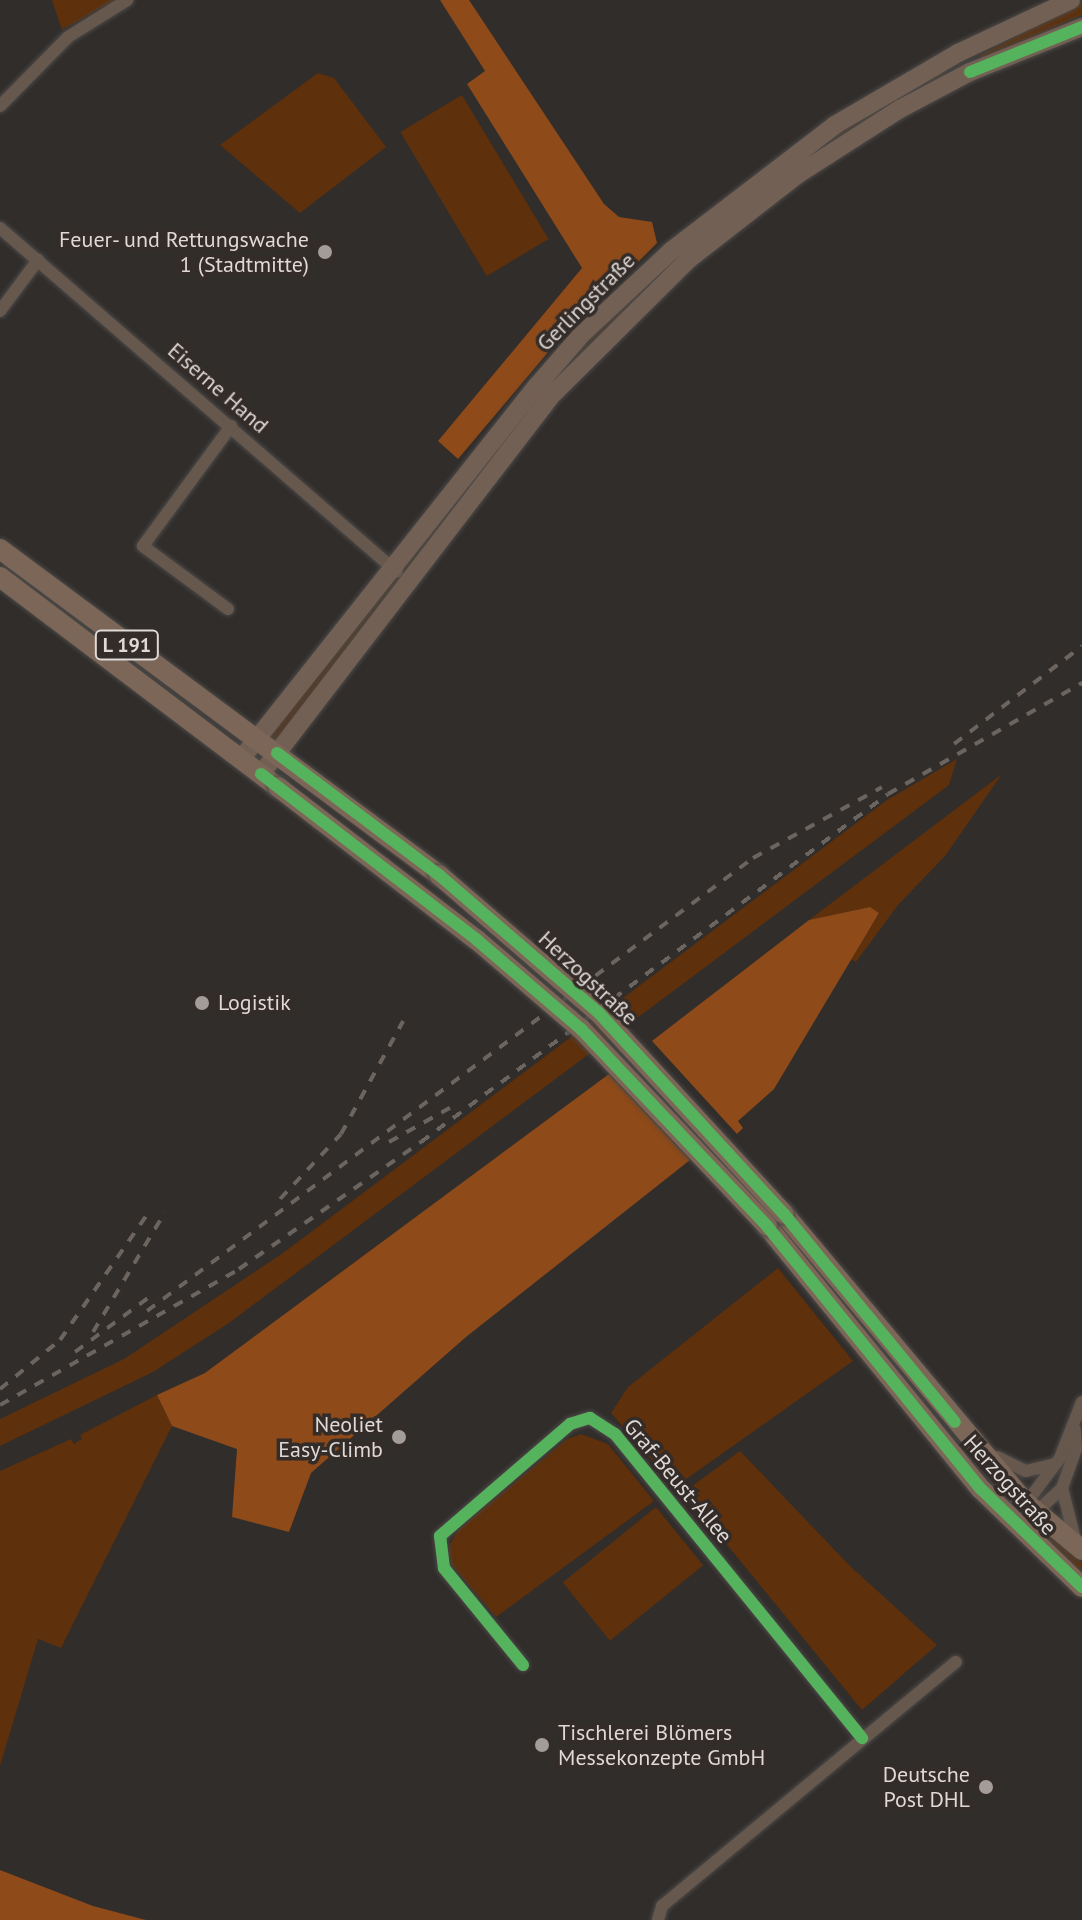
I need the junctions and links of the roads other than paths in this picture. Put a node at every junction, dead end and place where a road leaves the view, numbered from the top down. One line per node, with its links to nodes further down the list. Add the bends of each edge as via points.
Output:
1 (127, 0): 4 (street, via 68,37)
2 (1071, 0): 10 (main road, Gerlingstraße, via 958,53 835,125 692,233 581,335)
3 (1082, 27): 12 (main road, Gerlingstraße, via 970,72 900,109 797,175 689,259 593,348 549,398)
4 (0, 106)
5 (0, 228): 6 (street, Eiserne Hand)
6 (38, 260): 7 (street); 8 (street, Eiserne Hand)
7 (0, 311)
8 (231, 426): 10 (street, Eiserne Hand); 13 (street, via 143,546)
9 (0, 549): 14 (main road, L 191)
10 (390, 565): 12 (street, Eiserne Hand); 14 (main road, Gerlingstraße)
11 (0, 577): 16 (main road, L 191)
12 (406, 581): 15 (main road, Gerlingstraße)
13 (228, 609)
14 (256, 740): 15 (main road, Herzogstraße / L 191); 16 (main road, Gerlingstraße)
15 (277, 753): 17 (main road, Gerlingstraße); 19 (main road, Herzogstraße, bridge, via 493,920 599,1013 784,1214)
16 (241, 759): 17 (main road, Herzogstraße / L 191)
17 (261, 774): 24 (main road, Herzogstraße, bridge, via 477,940 581,1029 767,1226)
18 (1082, 1402): 20 (street)
19 (955, 1422): 21 (street, via 974,1429 1009,1467 1026,1471); 23 (main road, Herzogstraße)
20 (1075, 1423): 21 (street); 22 (street, via 1076,1449)
21 (1053, 1465): 23 (street)
22 (1062, 1488): 23 (street); 25 (street, via 1069,1526)
23 (1031, 1508): 24 (street); 25 (main road, Herzogstraße)
24 (1016, 1526): 26 (main road, Herzogstraße)
25 (1081, 1549)
26 (1082, 1587)
27 (956, 1662): 29 (street)
28 (523, 1665): 29 (street, Graf-Beust-Allee, via 444,1568 440,1536 561,1431 590,1418 615,1434)
29 (862, 1738): 30 (street, via 662,1906)
30 (658, 1920)

